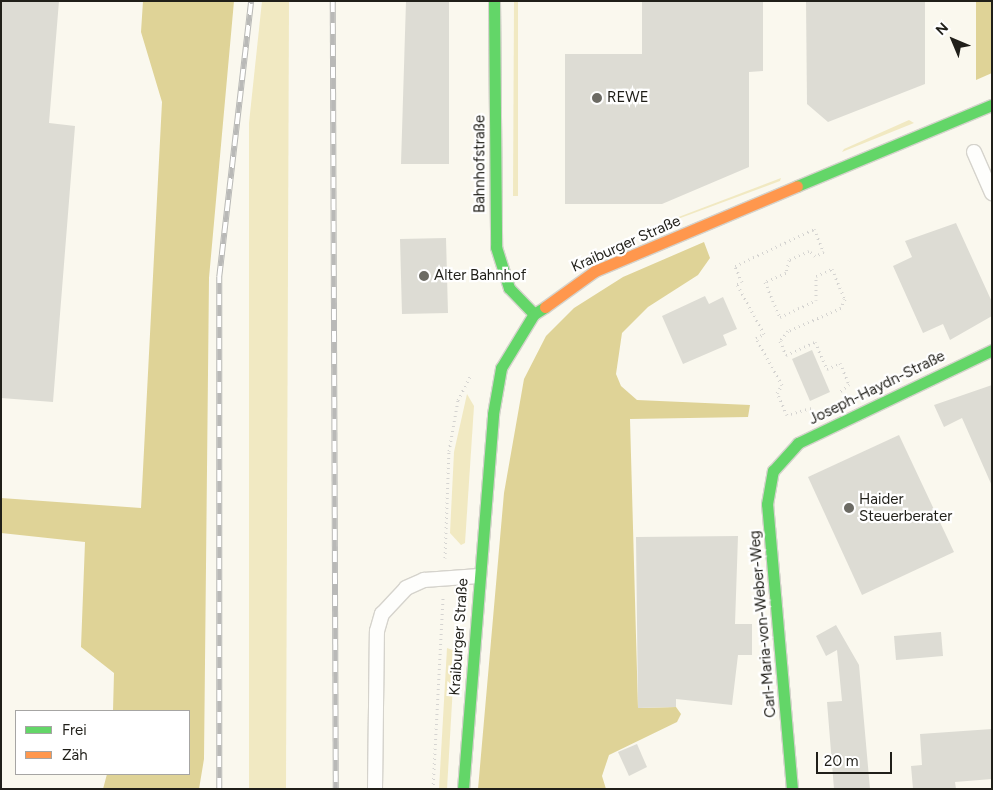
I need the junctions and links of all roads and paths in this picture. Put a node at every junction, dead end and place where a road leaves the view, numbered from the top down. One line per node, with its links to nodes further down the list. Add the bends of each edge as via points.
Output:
1 (494, 1): 5 (main road, Bahnhofstraße, via 496,247 509,288)
2 (992, 105): 5 (main road, Kraiburger Straße, via 595,271)
3 (974, 152): 4 (lane)
4 (992, 193)
5 (534, 314): 14 (main road, Kraiburger Straße, via 502,368 487,464)
6 (992, 350): 11 (main road, Joseph-Haydn-Straße)
7 (478, 364): 13 (path, via 458,400 449,451)
8 (836, 395): 10 (path, via 849,384 840,364 828,369 815,342 786,355 780,341 788,331 841,308 845,300 832,269 816,276 816,300 780,317 765,282 786,273 789,260 809,251 815,256 824,252 814,229 735,266 742,282 736,284 764,334 756,338 782,385 777,393 787,415)
9 (820, 404): 10 (path)
10 (811, 408): 11 (path)
11 (823, 430): 12 (main road, Joseph-Haydn-Straße)
12 (780, 459): 18 (main road, Carl-Maria-von-Weber-Weg, via 769,484 767,504)
13 (445, 575): 14 (lane); 15 (lane, via 406,588 382,614 377,631); 16 (path)
14 (478, 576): 17 (main road, Kraiburger Straße)
15 (375, 789)
16 (433, 789)
17 (463, 789)
18 (792, 789)

